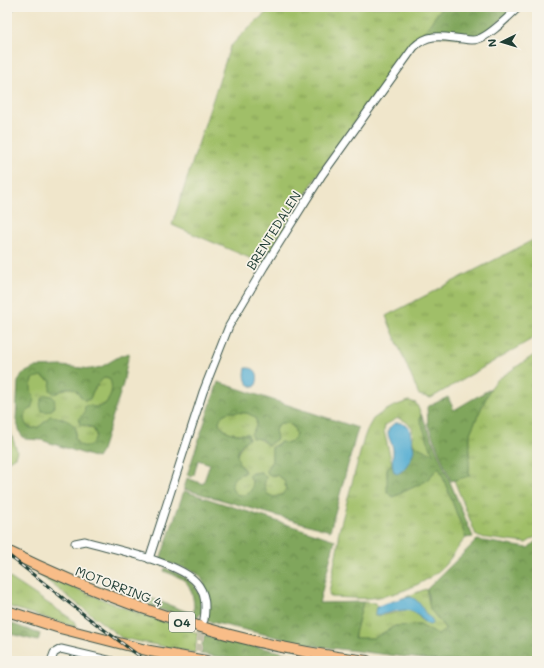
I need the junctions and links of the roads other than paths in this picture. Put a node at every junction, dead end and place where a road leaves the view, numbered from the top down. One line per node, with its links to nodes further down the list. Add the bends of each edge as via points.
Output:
1 (520, 7): 4 (street, BRENTEDALEN, via 478,40 435,36 420,41 322,175 223,338)
2 (75, 542): 4 (street, via 85,541)
3 (7, 552): 10 (highway, MOTORRING 4 / O4, via 66,580 195,626 310,653)
4 (149, 559): 6 (street, via 191,576 205,600)
5 (7, 611): 9 (highway, via 60,628 150,651)
6 (204, 620)
7 (51, 661): 8 (street, via 54,653 61,649)
8 (112, 661)
9 (206, 661)
10 (367, 661)

